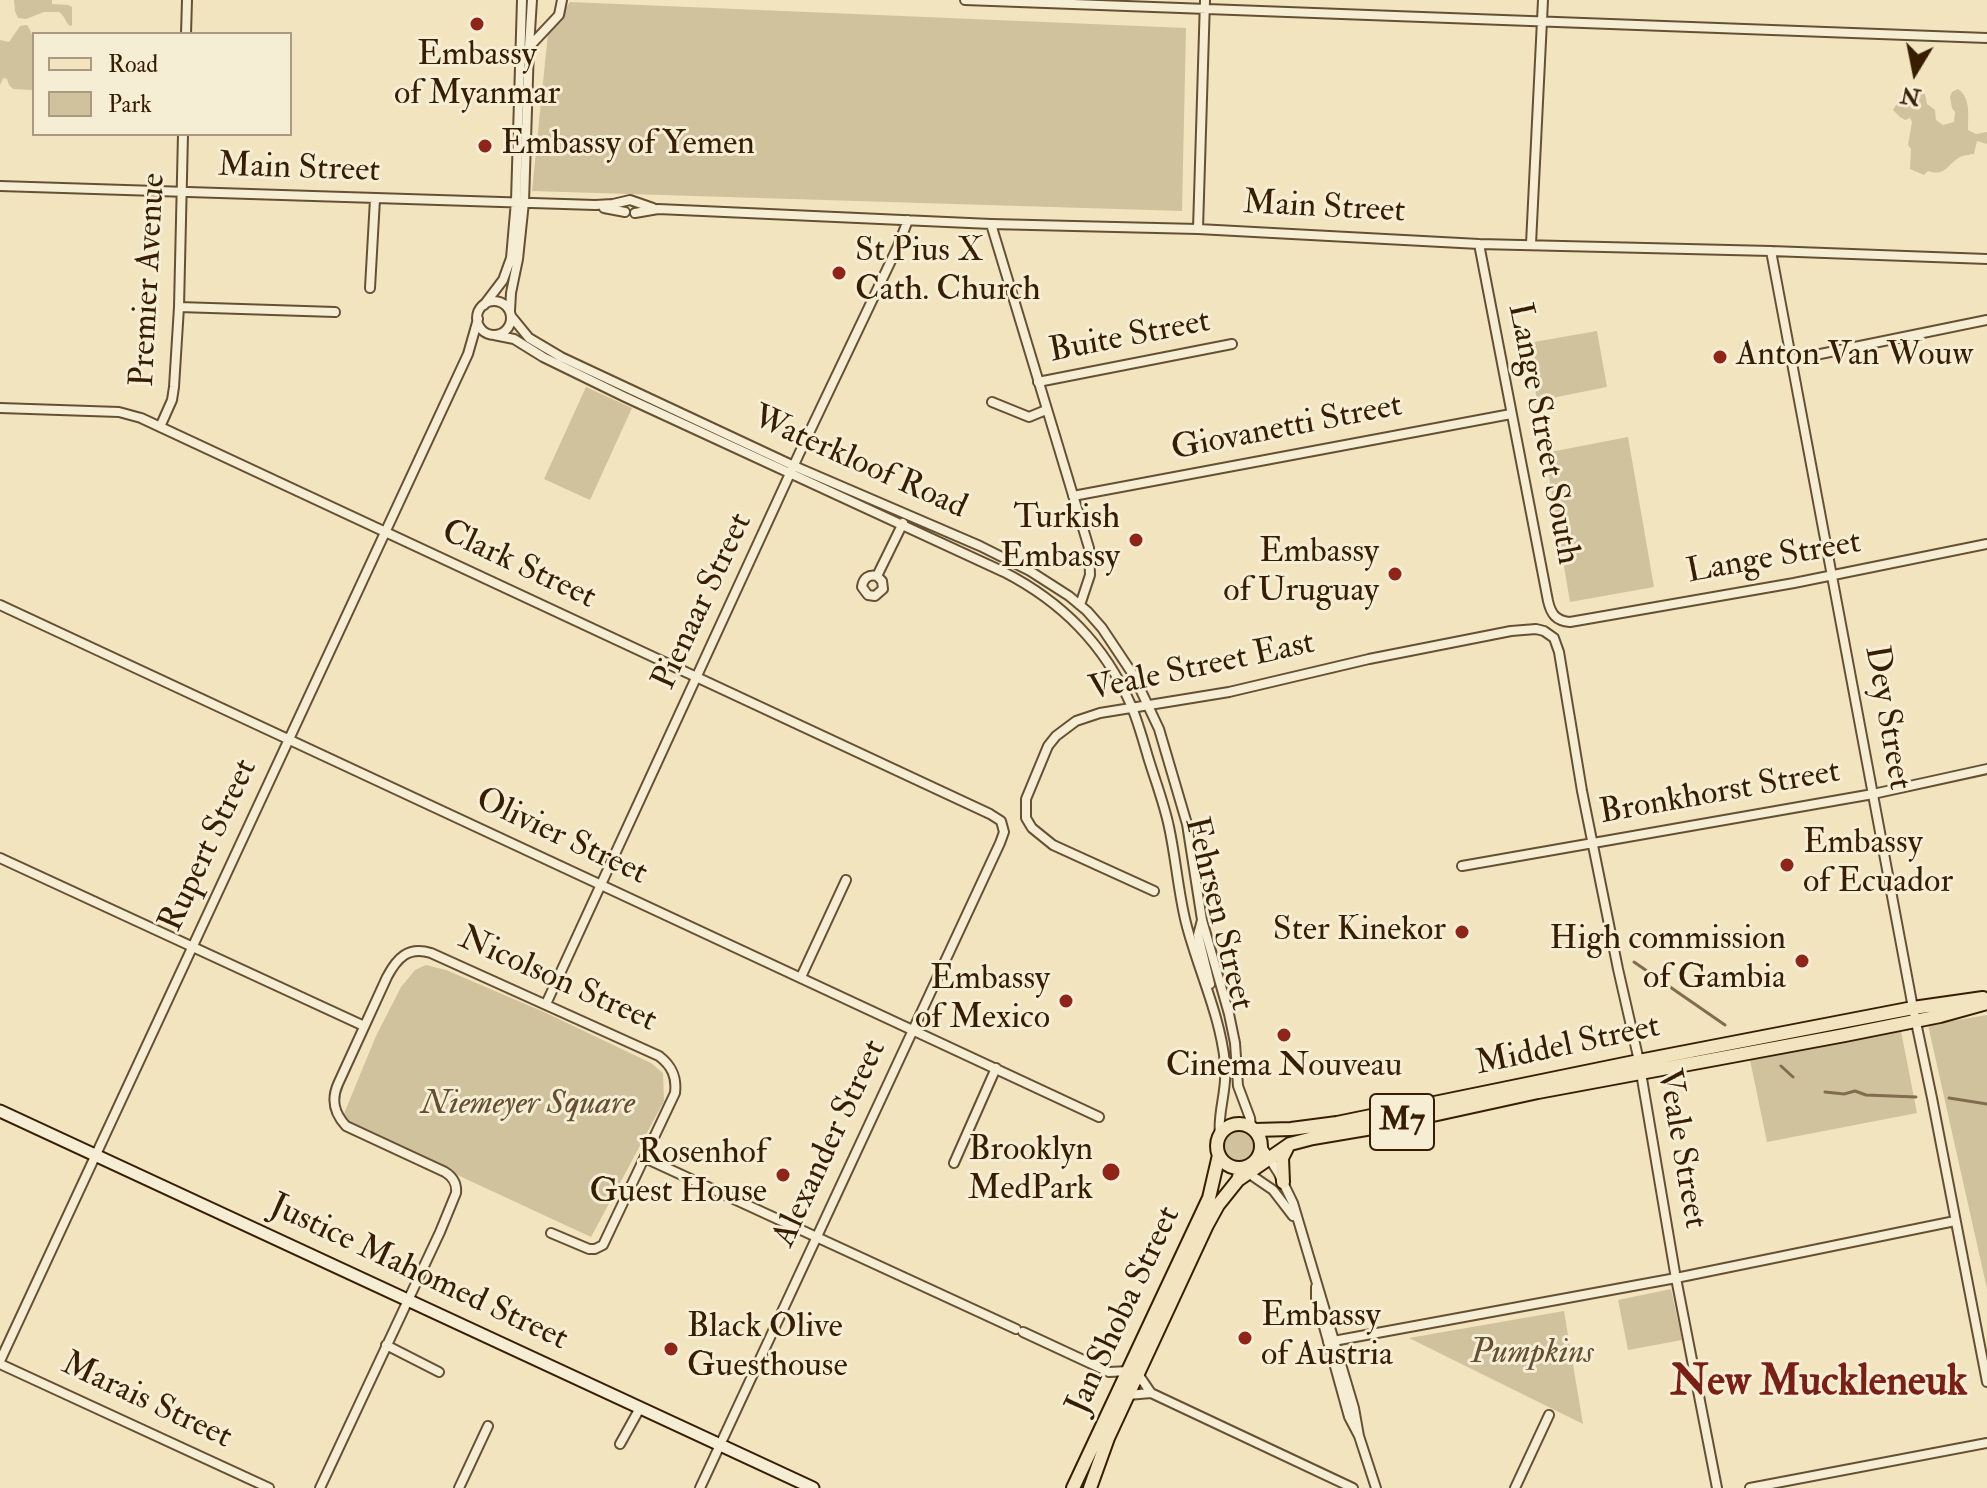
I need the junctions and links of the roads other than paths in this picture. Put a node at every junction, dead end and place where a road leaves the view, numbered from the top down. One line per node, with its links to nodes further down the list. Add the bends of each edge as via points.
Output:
1 (187, 0): 10 (street)
2 (522, 0): 9 (street)
3 (532, 0): 9 (street)
4 (562, 0): 12 (street, via 559,15)
5 (965, 0): 7 (street)
6 (1543, 0): 8 (street)
7 (1205, 5): 8 (street); 24 (street)
8 (1542, 22): 11 (street); 26 (street)
9 (526, 23): 12 (street)
10 (186, 32)
11 (1987, 38)
12 (525, 47): 17 (street)
13 (183, 136): 15 (street, Premier Avenue)
14 (0, 186): 15 (street, Main Street)
15 (181, 192): 16 (street, Main Street); 31 (street, Premier Avenue)
16 (375, 199): 17 (street, Main Street); 29 (street)
17 (520, 202): 19 (street, Main Street); 30 (street, via 507,271); 33 (street)
18 (625, 202): 19 (street, Main Street); 20 (street, Main Street, via 630,200); 21 (street)
19 (595, 205): 21 (street, Main Street)
20 (635, 208): 21 (street, Main Street, via 629,215); 22 (street, Main Street)
21 (625, 212)
22 (908, 220): 23 (street, Main Street); 47 (street, Pienaar Street)
23 (991, 224): 24 (street, Main Street); 40 (street)
24 (1198, 229): 25 (street, Main Street)
25 (1479, 244): 26 (street, Main Street); 44 (street, Lange Street South)
26 (1531, 244): 27 (street, Main Street)
27 (1771, 251): 28 (street, Main Street); 39 (street, Dey Street)
28 (1987, 259)
29 (370, 288)
30 (484, 305): 33 (street, via 504,304); 34 (street)
31 (179, 307): 32 (street); 46 (street, Premier Avenue, via 173,396)
32 (335, 312)
33 (510, 314): 36 (street, via 507,329); 45 (street, Waterkloof Road, via 540,345)
34 (478, 319): 36 (street, via 481,329); 38 (street, Rupert Street)
35 (1987, 320): 39 (street)
36 (492, 335): 38 (street, Rupert Street); 45 (street, Waterkloof Road, via 514,339)
37 (1232, 344): 40 (street, Buite Street)
38 (468, 354): 51 (street, Rupert Street)
39 (1791, 360): 56 (street, Dey Street)
40 (1038, 382): 43 (street)
41 (992, 402): 43 (street, via 1029,417)
42 (0, 408): 46 (street, Clark Street, via 119,412)
43 (1046, 410): 48 (street)
44 (1511, 414): 48 (street, Giovanetti Street); 59 (street, Lange Street South, via 1550,611)
45 (676, 416): 47 (street, Waterkloof Road)
46 (160, 427): 51 (street, Clark Street)
47 (793, 469): 49 (street, Waterkloof Road); 50 (street, Waterkloof Road); 61 (street, Pienaar Street)
48 (1073, 496): 58 (street, via 1090,556)
49 (907, 515): 50 (street); 52 (street, Waterkloof Road)
50 (902, 524): 54 (street, Waterkloof Road); 55 (street)
51 (385, 532): 61 (street, Clark Street); 64 (street, Rupert Street)
52 (955, 535): 54 (street); 58 (street, Waterkloof Road, via 1030,571)
53 (1987, 544): 56 (street, Lange Street)
54 (949, 546): 63 (street, Waterkloof Road, via 1014,577 1065,612 1100,651)
55 (877, 576)
56 (1833, 576): 59 (street, Lange Street); 66 (street, Dey Street)
57 (0, 605): 64 (street, Olivier Street)
58 (1080, 605): 62 (street, Waterkloof Road, via 1116,647)
59 (1570, 622)
60 (1549, 634): 62 (street, Veale Street East, via 1511,631); 68 (street, Veale Street, via 1559,652)
61 (698, 677): 67 (street, Clark Street); 72 (street, Pienaar Street)
62 (1149, 705): 63 (street, Veale Street East); 74 (street, Fehrsen Street, via 1187,824)
63 (1132, 708): 73 (street, Veale Street East, via 1086,717 1056,736 1028,792 1025,812 1032,828 1053,845); 77 (street, Fehrsen Street, via 1163,804 1187,926)
64 (288, 740): 72 (street, Olivier Street); 75 (street, Rupert Street)
65 (1987, 769): 66 (street, Bronkhorst Street)
66 (1873, 794): 68 (street, Bronkhorst Street); 80 (street, Dey Street)
67 (1001, 821): 82 (street, Alexander Street, via 1003,838)
68 (1593, 843): 70 (street, Bronkhorst Street); 83 (street, Veale Street)
69 (0, 858): 75 (street)
70 (1462, 866)
71 (846, 880): 76 (street)
72 (601, 885): 76 (street, Olivier Street); 79 (street, Pienaar Street)
73 (1154, 891)
74 (1202, 920): 77 (street, via 1198,935); 87 (street, Fehrsen Street, via 1229,1014 1238,1086)
75 (192, 947): 81 (street); 92 (street, Rupert Street)
76 (801, 977): 82 (street, Olivier Street)
77 (1209, 993): 88 (street, Fehrsen Street, via 1226,1068)
78 (1987, 1001): 80 (main road, Middel Street / M7)
79 (546, 1004): 81 (street, Nicolson Street, via 418,950 395,962); 94 (street, Nicolson Street, via 659,1056 672,1068 675,1093)
80 (1915, 1014): 83 (main road, Middel Street / M7); 98 (street, Dey Street)
81 (364, 1026): 103 (street, Nicolson Street, via 334,1094 340,1119 352,1130 445,1172 457,1187)
82 (914, 1030): 84 (street, Olivier Street); 101 (street, Alexander Street)
83 (1640, 1067): 87 (main road, Middel Street / M7, via 1337,1123); 89 (main road, Middel Street / M7); 102 (street, Veale Street)
84 (996, 1068): 86 (street, Olivier Street); 95 (street)
85 (0, 1111): 92 (main road, Justice Mahomed Street)
86 (1099, 1117)
87 (1253, 1128): 88 (main road, M7, via 1234,1124); 91 (main road)
88 (1220, 1135): 93 (main road, M7)
89 (1313, 1138): 90 (main road, Middel Street / M7); 91 (main road, Middel Street / M7, via 1296,1138)
90 (1290, 1144): 91 (main road, Middel Street / M7); 97 (main road, via 1282,1158)
91 (1264, 1153): 96 (main road, Middel Street / M7); 97 (street)
92 (95, 1155): 103 (main road, Justice Mahomed Street); 106 (street, Rupert Street)
93 (1219, 1155): 96 (main road); 109 (main road, Jan Shoba Street / M7, via 1209,1198)
94 (645, 1158): 100 (street, Nicolson Street, via 600,1248 584,1248); 101 (street)
95 (954, 1163)
96 (1243, 1172): 99 (street, via 1273,1190); 109 (main road, Jan Shoba Street / M7, via 1207,1225)
97 (1283, 1182): 99 (street)
98 (1955, 1221): 102 (street); 110 (street, Dey Street)
99 (1298, 1223): 104 (street)
100 (551, 1233)
101 (817, 1237): 108 (street); 118 (street, Alexander Street)
102 (1676, 1278): 104 (street); 129 (street, Veale Street)
103 (407, 1300): 105 (street); 113 (main road, Justice Mahomed Street)
104 (1331, 1341): 127 (street)
105 (386, 1345): 107 (street); 120 (street)
106 (0, 1362): 119 (street, Marais Street)
107 (439, 1372)
108 (1109, 1372): 109 (street); 112 (street)
109 (1133, 1373): 111 (street); 112 (main road, Jan Shoba Street / M7)
110 (1987, 1382)
111 (1151, 1393): 112 (street); 126 (street)
112 (1124, 1394): 124 (main road, Jan Shoba Street / M7); 125 (main road, Jan Shoba Street / M7)
113 (640, 1408): 117 (street); 118 (main road, Justice Mahomed Street)
114 (1549, 1415): 128 (street)
115 (488, 1426): 121 (street)
116 (1987, 1443): 130 (street)
117 (620, 1444)
118 (720, 1445): 122 (street, Alexander Street); 123 (main road, Justice Mahomed Street)
119 (269, 1488)
120 (320, 1488)
121 (459, 1488)
122 (700, 1488)
123 (813, 1488)
124 (1073, 1488)
125 (1090, 1488)
126 (1353, 1488)
127 (1376, 1488)
128 (1515, 1488)
129 (1717, 1488)
130 (1750, 1488)

